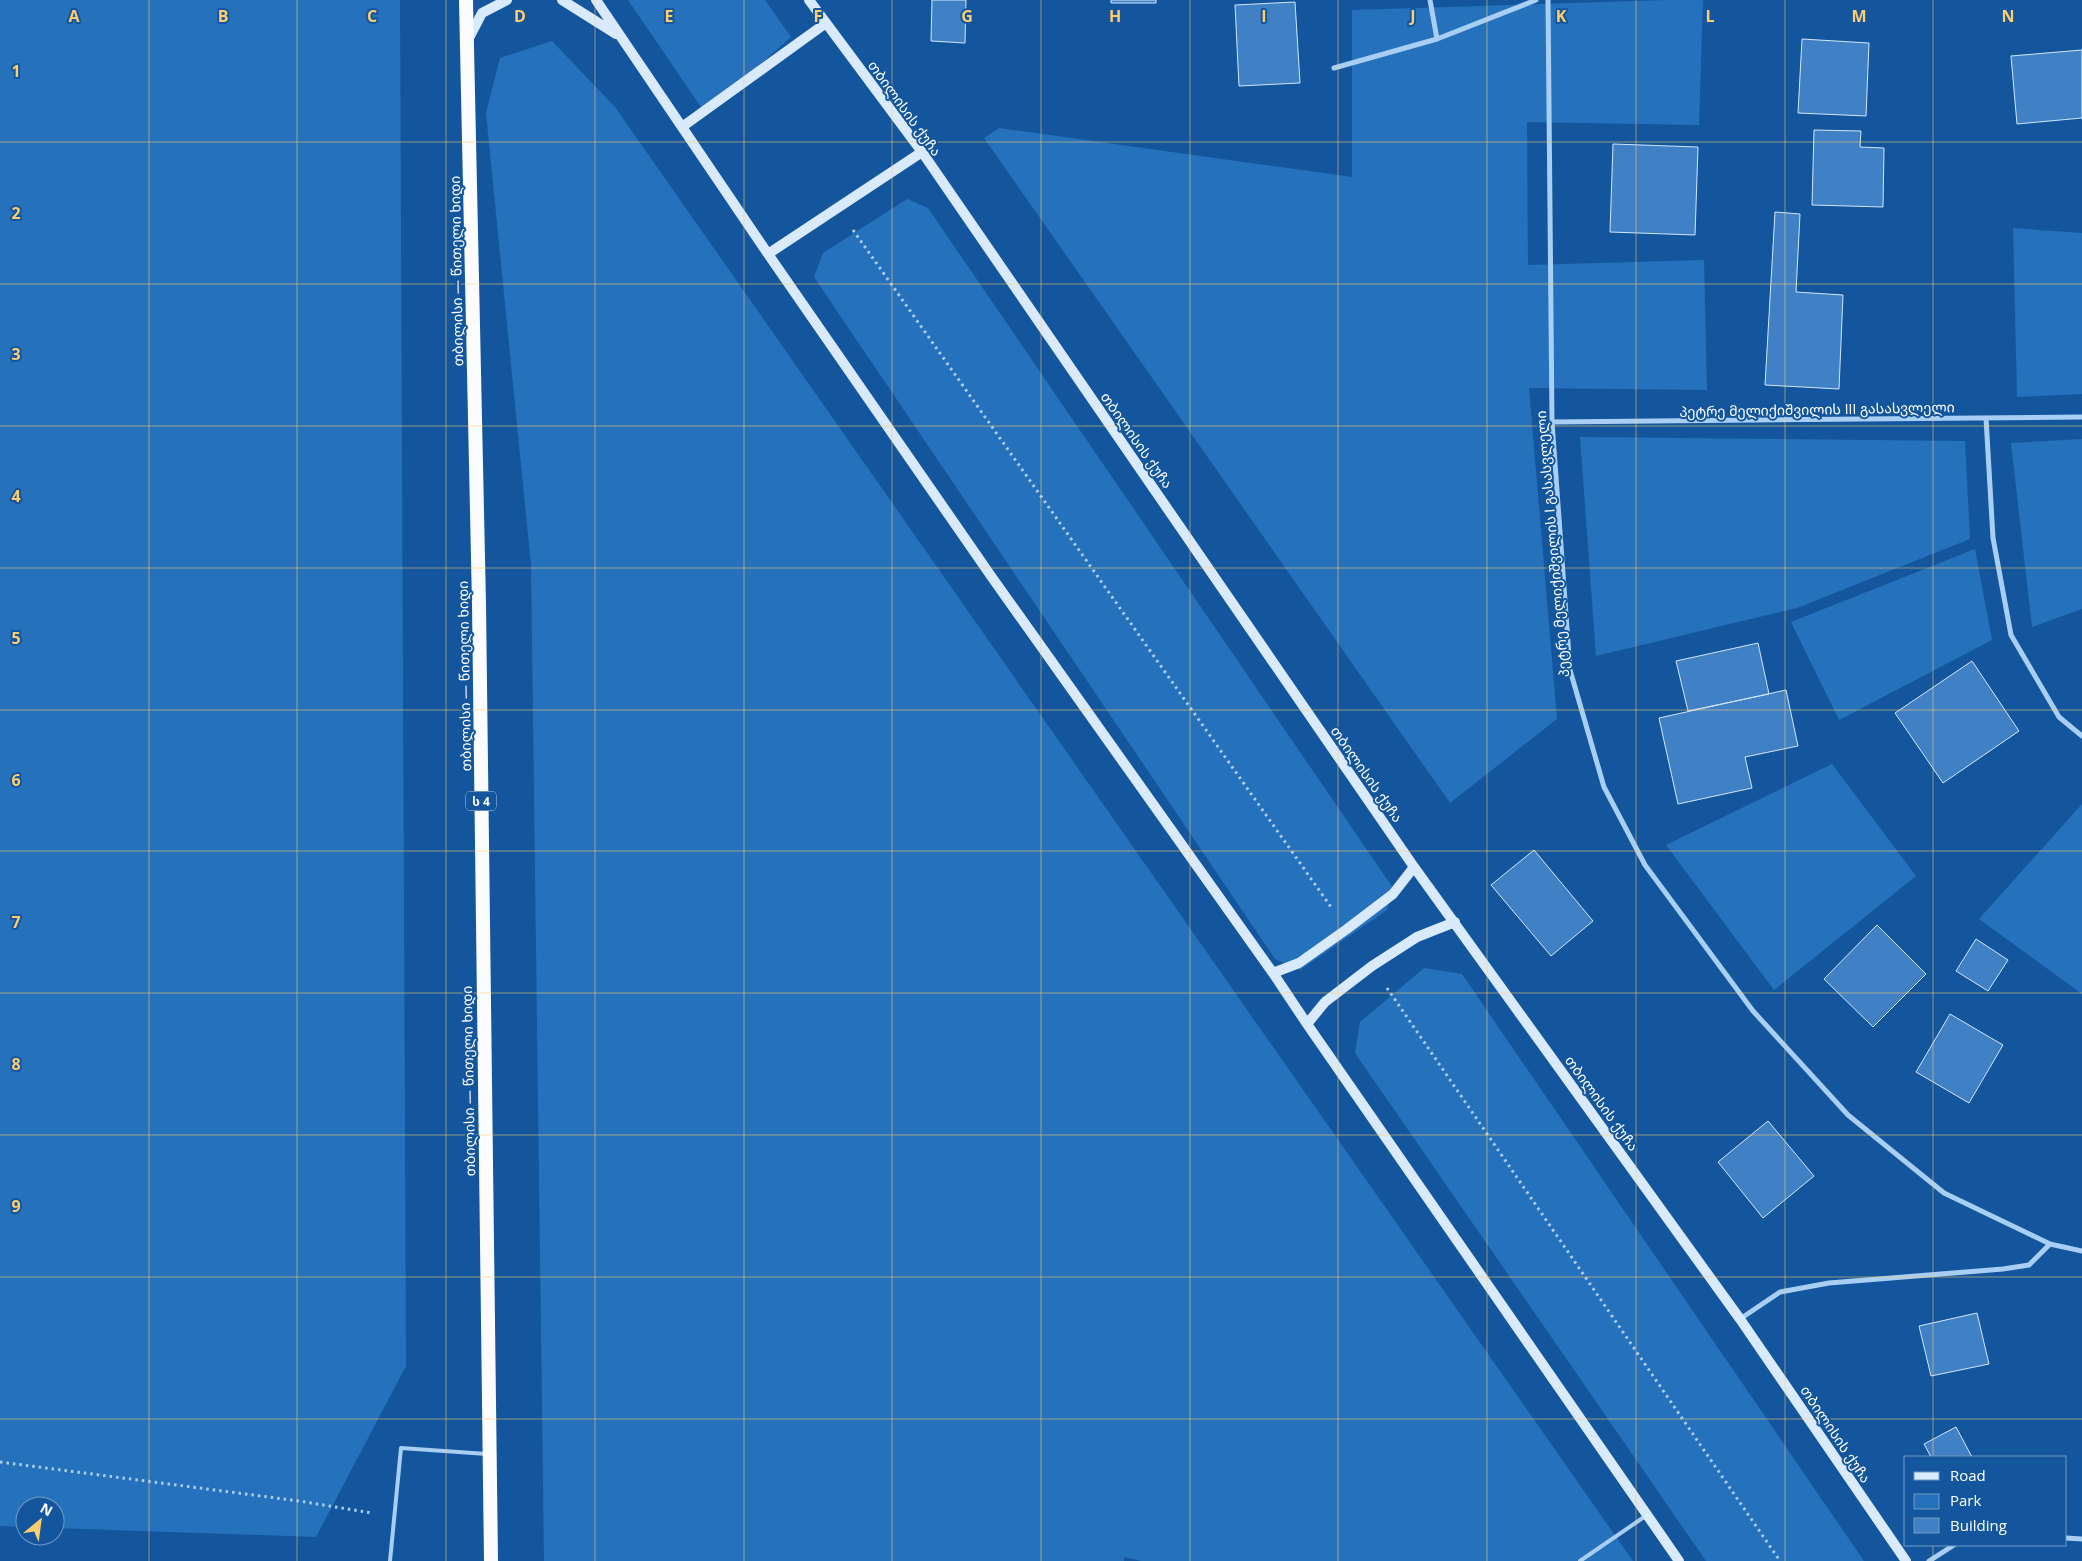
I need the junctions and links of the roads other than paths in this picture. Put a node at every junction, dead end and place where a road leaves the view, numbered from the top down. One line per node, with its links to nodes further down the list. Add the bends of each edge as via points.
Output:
1 (466, 0): 12 (highway, თბილისი — წითელი ხიდი / ს 4)
2 (507, 0): 12 (main road, via 482,13)
3 (562, 0): 10 (main road)
4 (596, 0): 10 (main road)
5 (809, 0): 9 (main road, თბილისის ქუჩა)
6 (1430, 0): 11 (street)
7 (1536, 0): 11 (street)
8 (1548, 0): 19 (street, პეტრე მელიქიშვილის I გასასვლელი)
9 (826, 23): 14 (main road); 15 (main road, თბილისის ქუჩა)
10 (621, 37): 14 (main road)
11 (1438, 38): 13 (street)
12 (467, 41): 28 (highway, თბილისი — წითელი ხიდი / ს 4, via 479,594)
13 (1334, 68)
14 (682, 127): 16 (main road)
15 (922, 152): 16 (main road); 21 (main road, თბილისის ქუჩა)
16 (768, 254): 23 (main road, via 991,576)
17 (2082, 417): 18 (street, პეტრე მელიქიშვილის III გასასვლელი)
18 (1986, 418): 19 (street, პეტრე მელიქიშვილის III გასასვლელი); 20 (street, via 1993,538 2011,634 2059,717)
19 (1552, 422): 25 (street, პეტრე მელიქიშვილის I გასასვლელი, via 1570,670 1604,787 1645,864 1753,1011 1848,1115 1944,1193)
20 (2082, 736)
21 (1414, 867): 22 (main road, თბილისის ქუჩა); 23 (main road, via 1394,894 1299,963)
22 (1455, 922): 24 (main road, via 1417,937 1372,966 1325,1002); 27 (main road, თბილისის ქუჩა)
23 (1273, 973): 24 (main road)
24 (1307, 1024): 29 (main road)
25 (2050, 1244): 26 (street, პეტრე მელიქიშვილის I გასასვლელი); 27 (street, via 2029,1265 1829,1283 1780,1292)
26 (2082, 1251)
27 (1740, 1319): 37 (main road, თბილისის ქუჩა)
28 (489, 1454): 33 (lane, via 401,1448); 34 (highway, თბილისი — წითელი ხიდი / ს 4)
29 (1647, 1515): 35 (lane); 36 (main road)
30 (2067, 1538): 31 (street)
31 (2082, 1539)
32 (1952, 1546): 38 (street)
33 (390, 1561)
34 (491, 1561)
35 (1580, 1561)
36 (1679, 1561)
37 (1906, 1561)
38 (1929, 1561)

